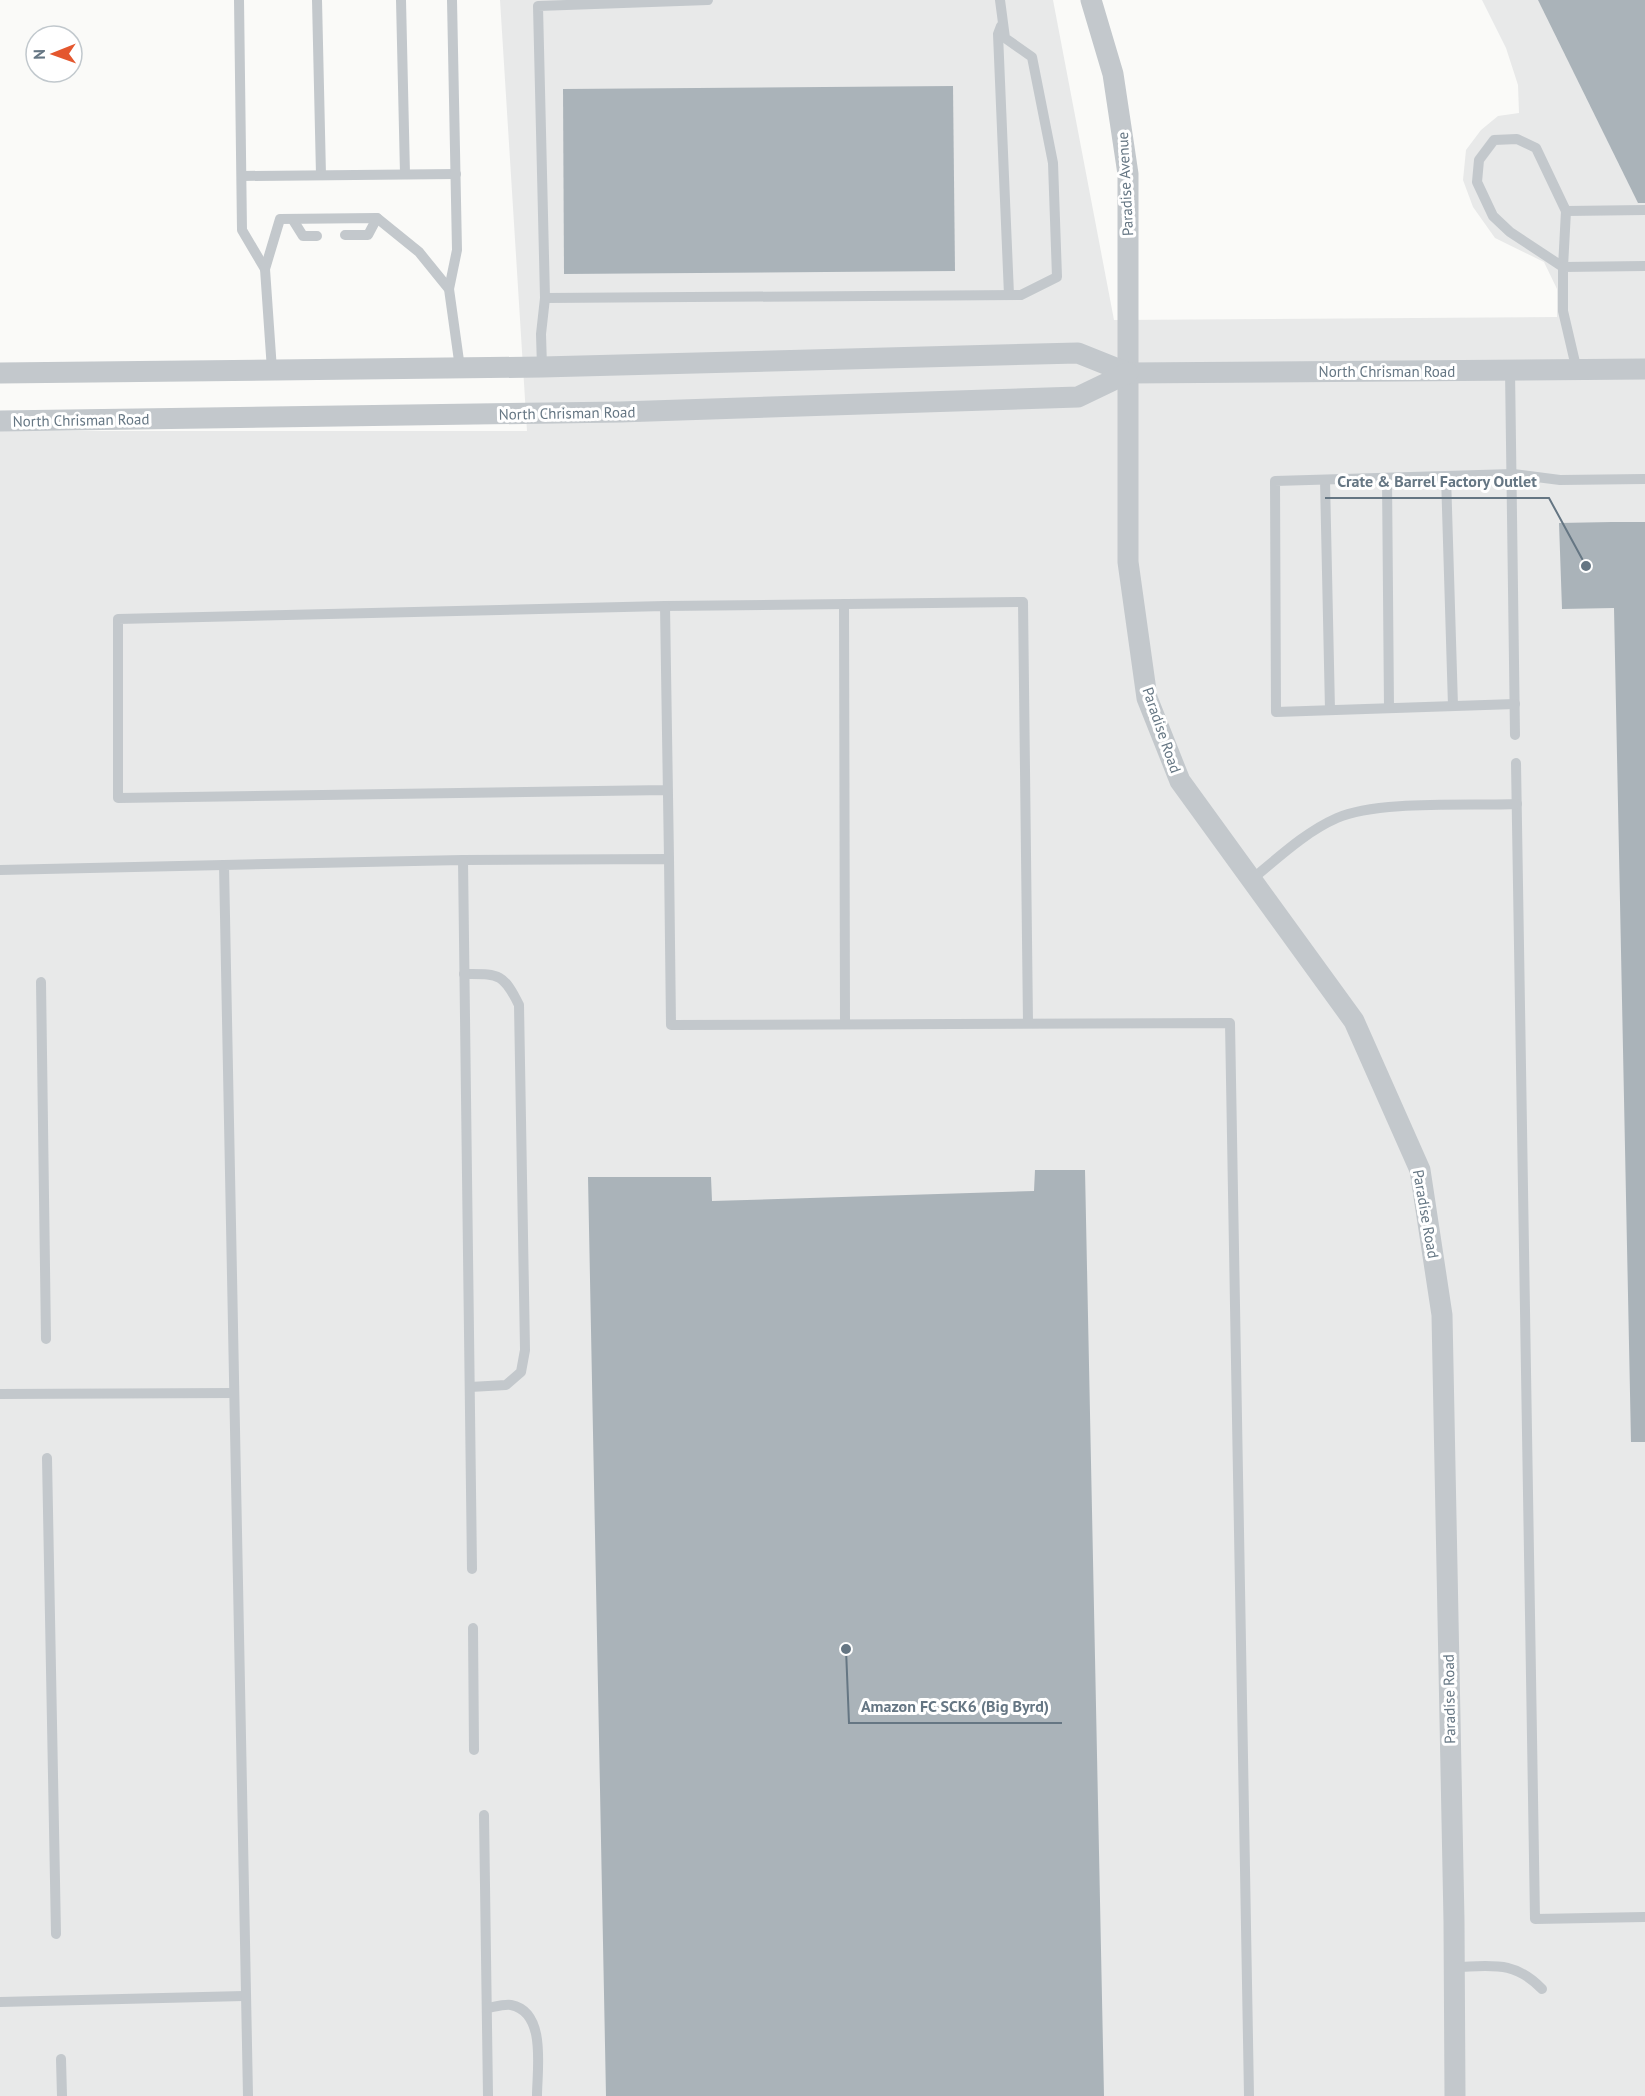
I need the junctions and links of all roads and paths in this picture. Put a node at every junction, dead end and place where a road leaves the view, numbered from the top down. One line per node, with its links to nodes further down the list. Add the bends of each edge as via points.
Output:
1 (239, 0): 12 (lane)
2 (317, 0): 11 (lane)
3 (401, 0): 9 (lane)
4 (453, 0): 10 (lane)
5 (708, 0): 24 (lane, via 538,6)
6 (1000, 0): 8 (lane)
7 (1091, 0): 32 (street, Paradise Avenue, via 1113,74 1128,174)
8 (1003, 19): 23 (lane, via 998,34); 23 (lane, via 1005,38 1032,57 1053,163 1057,277 1021,295)
9 (405, 174): 10 (lane); 11 (lane)
10 (456, 174): 22 (lane, via 457,250)
11 (321, 175): 12 (lane)
12 (242, 176): 21 (lane, via 242,230)
13 (1645, 210): 14 (lane)
14 (1566, 211): 20 (lane); 20 (lane, via 1536,148 1517,139 1494,140 1479,160 1477,182 1493,216 1509,232)
15 (377, 218): 16 (lane); 17 (lane, via 368,235); 22 (lane, via 419,252)
16 (292, 220): 18 (lane, via 303,236); 21 (lane, via 280,219)
17 (345, 235)
18 (318, 236)
19 (1645, 266): 20 (lane)
20 (1563, 267): 30 (lane, via 1563,311)
21 (265, 268): 28 (lane)
22 (449, 289): 26 (lane)
23 (1009, 295): 24 (lane)
24 (545, 298): 25 (lane)
25 (542, 367): 26 (street, North Chrisman Road); 32 (street, North Chrisman Road, via 1078,353)
26 (460, 368): 28 (street, North Chrisman Road)
27 (1645, 369): 30 (street, North Chrisman Road)
28 (272, 370): 31 (street, North Chrisman Road)
29 (1510, 370): 30 (street, North Chrisman Road); 32 (street, North Chrisman Road); 34 (lane)
30 (1577, 370)
31 (0, 373)
32 (1128, 373): 33 (street, North Chrisman Road, via 1078,397 620,412); 53 (street, Paradise Road, via 1128,562 1147,698 1180,781)
33 (0, 421)
34 (1513, 474): 35 (lane); 37 (lane, via 1560,480); 41 (lane)
35 (1446, 476): 36 (lane); 42 (lane)
36 (1387, 478): 38 (lane); 43 (lane)
37 (1645, 479)
38 (1325, 480): 44 (lane); 44 (lane, via 1275,481 1276,712)
39 (844, 604): 40 (lane); 56 (lane, via 1023,602); 57 (lane)
40 (665, 606): 47 (lane); 47 (lane, via 118,619 118,798)
41 (1515, 704): 42 (lane); 45 (lane)
42 (1453, 706): 43 (lane)
43 (1389, 708): 44 (lane)
44 (1330, 710)
45 (1515, 735)
46 (1516, 763): 48 (lane)
47 (668, 790): 49 (lane)
48 (1517, 804): 53 (lane, via 1371,808 1338,818 1302,838); 67 (lane, via 1535,1919)
49 (669, 859): 50 (lane); 57 (lane, via 671,1025)
50 (463, 860): 51 (lane); 54 (lane)
51 (224, 865): 52 (lane); 60 (lane)
52 (0, 870)
53 (1251, 880): 69 (street, Paradise Road, via 1354,1021 1420,1170 1443,1315)
54 (464, 974): 59 (lane); 59 (lane, via 494,974 509,985 519,1005 525,1327 520,1371 506,1385)
55 (41, 982): 58 (lane)
56 (1028, 1023): 57 (lane); 79 (lane, via 1230,1023)
57 (845, 1024)
58 (46, 1339)
59 (470, 1387): 63 (lane)
60 (234, 1393): 61 (lane); 71 (lane)
61 (0, 1394)
62 (47, 1458): 68 (lane)
63 (472, 1569)
64 (473, 1628): 65 (lane)
65 (474, 1750)
66 (483, 1815): 73 (lane)
67 (1645, 1917)
68 (56, 1934)
69 (1455, 1967): 70 (lane, via 1504,1965 1527,1973); 80 (street, Paradise Road)
70 (1542, 1989)
71 (244, 1996): 72 (lane); 76 (lane)
72 (0, 2002)
73 (488, 2008): 77 (lane); 78 (lane, via 511,2005 528,2014 536,2029)
74 (61, 2059): 75 (lane)
75 (62, 2096)
76 (248, 2096)
77 (488, 2096)
78 (537, 2096)
79 (1249, 2096)
80 (1455, 2096)

